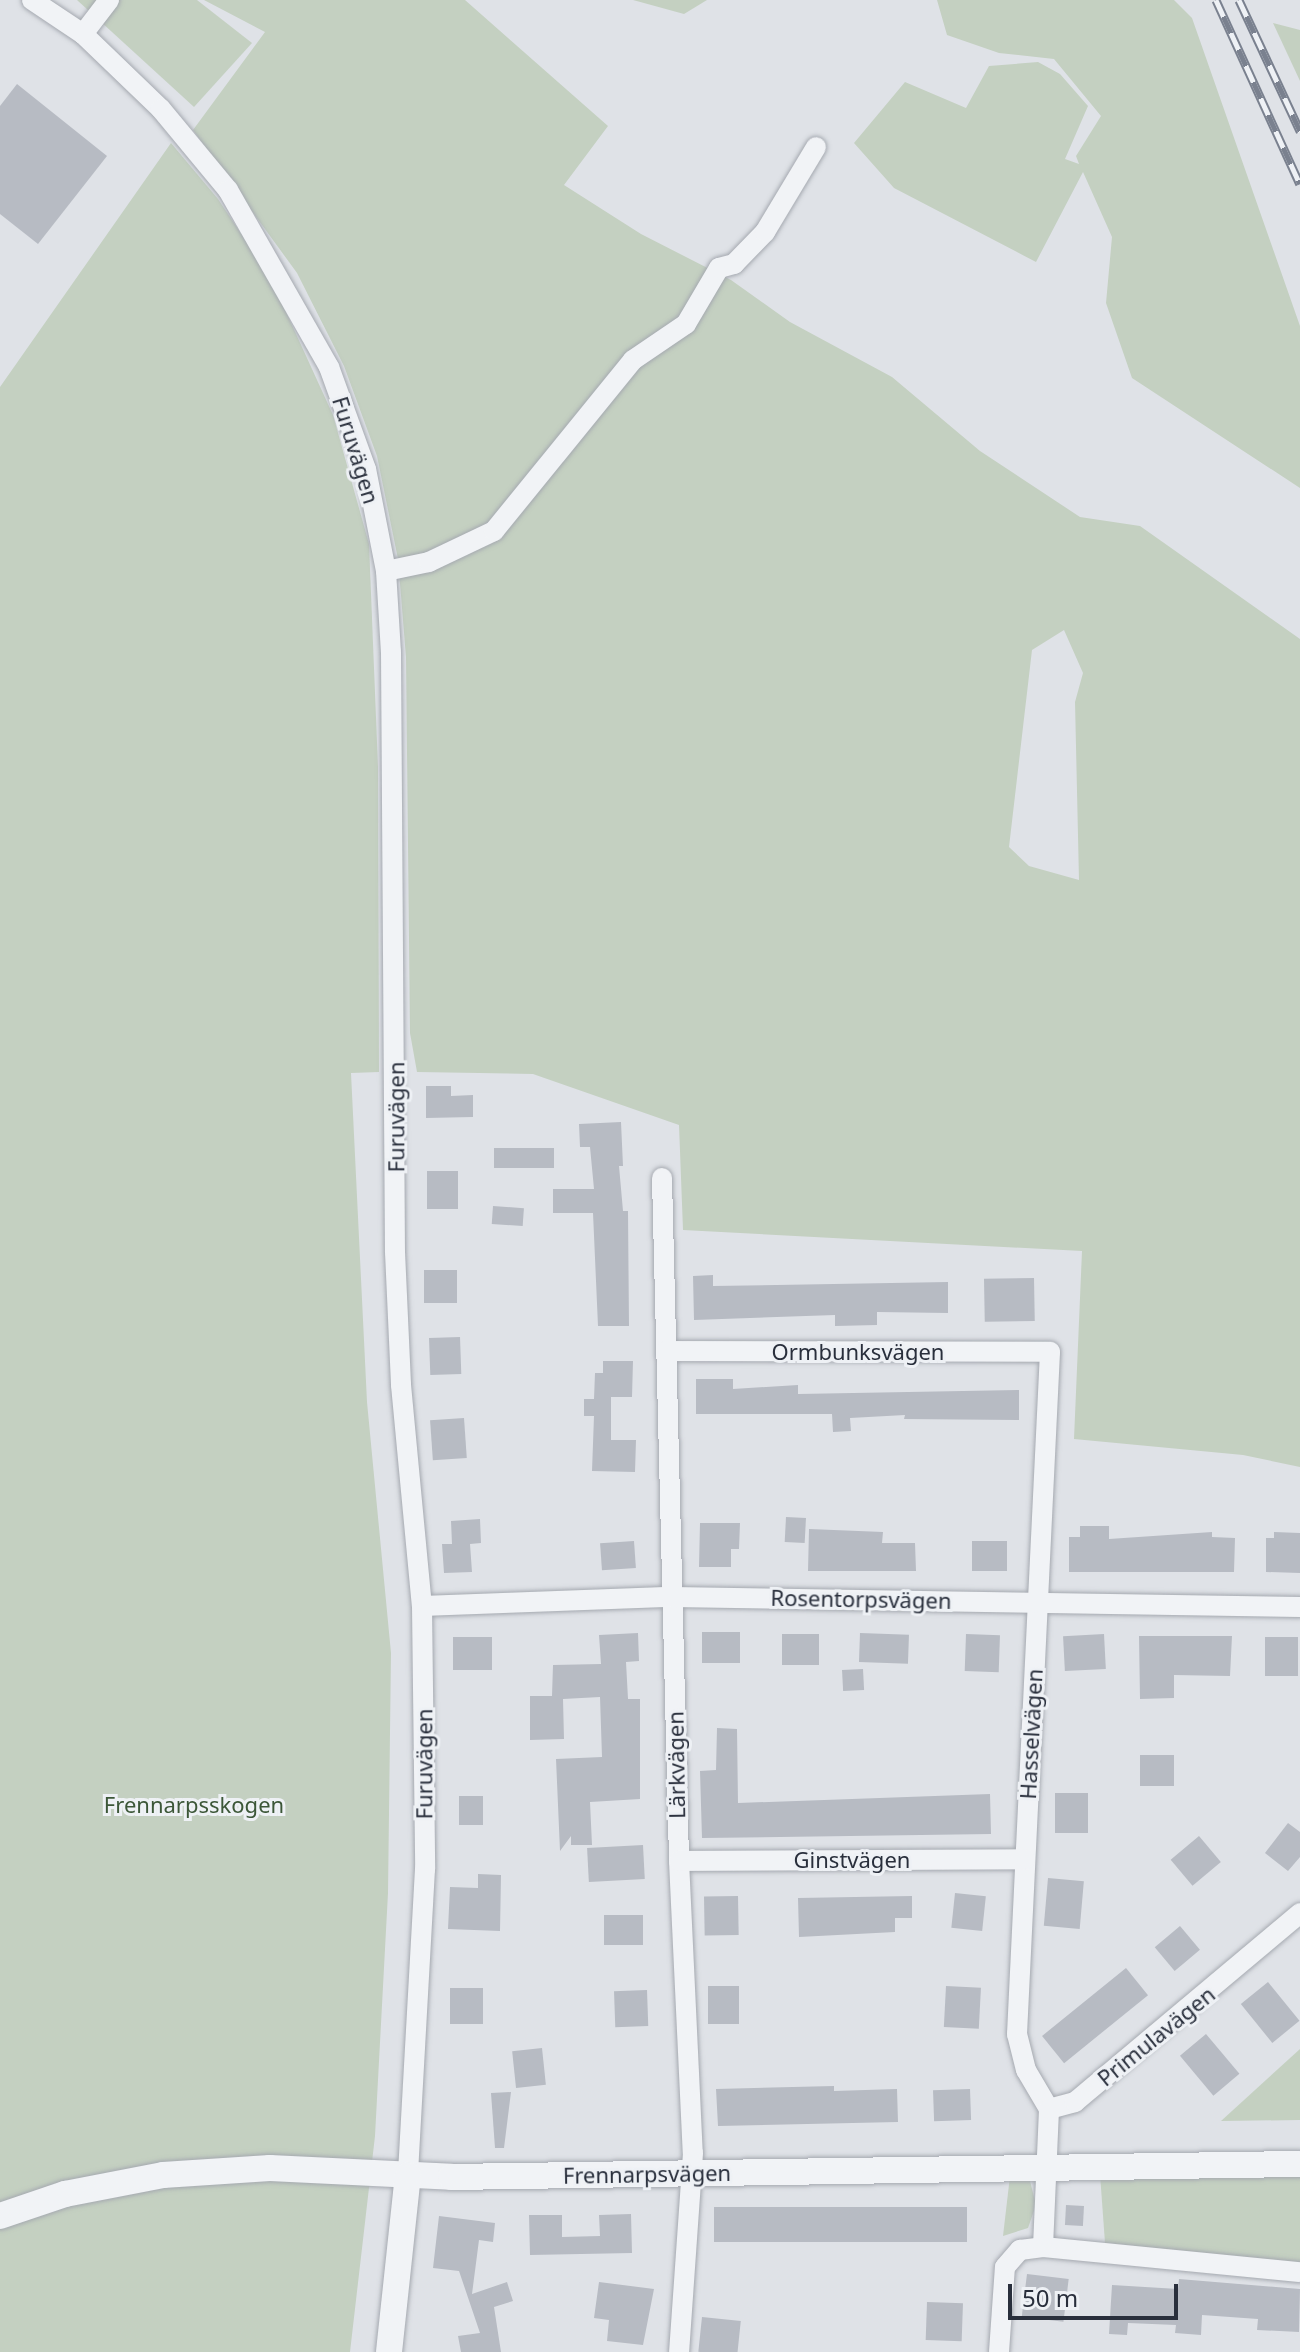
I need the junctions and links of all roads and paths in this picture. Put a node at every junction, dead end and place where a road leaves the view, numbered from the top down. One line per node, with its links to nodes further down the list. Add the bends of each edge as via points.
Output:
1 (32, 0): 3 (street, Furuvägen)
2 (109, 0): 3 (street)
3 (83, 34): 5 (street, Furuvägen, via 161,109 228,190 283,279 329,367 366,469)
4 (816, 147): 5 (street, via 765,232 734,264 719,268 686,324 633,360 494,531 429,562)
5 (386, 571): 11 (street, Furuvägen, via 392,683 395,1252 401,1385)
6 (662, 1178): 7 (street, Lärkvägen)
7 (667, 1351): 8 (street, Ormbunksvägen); 9 (street, Lärkvägen)
8 (1050, 1352): 10 (street, Hasselvägen)
9 (672, 1597): 10 (street, Rosentorpsvägen); 11 (street, Rosentorpsvägen); 14 (street, Lärkvägen)
10 (1038, 1601): 12 (street, Rosentorpsvägen); 13 (street, Hasselvägen)
11 (422, 1606): 20 (street, Furuvägen, via 425,1869)
12 (1300, 1607)
13 (1025, 1859): 14 (street, Ginstvägen); 16 (street, Hasselvägen, via 1017,2034 1026,2070)
14 (679, 1861): 19 (street, Lärkvägen)
15 (1300, 1913): 16 (street, Primulavägen, via 1075,2102)
16 (1049, 2109): 18 (street)
17 (1300, 2164): 18 (street, Frennarpsvägen)
18 (1049, 2166): 19 (street, Frennarpsvägen); 22 (street)
19 (693, 2173): 20 (street, Frennarpsvägen); 25 (street, Lärkvägen)
20 (408, 2175): 21 (street, Frennarpsvägen, via 270,2168 163,2175 65,2194); 24 (street, Furuvägen)
21 (0, 2216)
22 (1043, 2247): 23 (street); 26 (street, via 1020,2250 1005,2267)
23 (1300, 2272)
24 (389, 2352)
25 (679, 2352)
26 (999, 2352)

